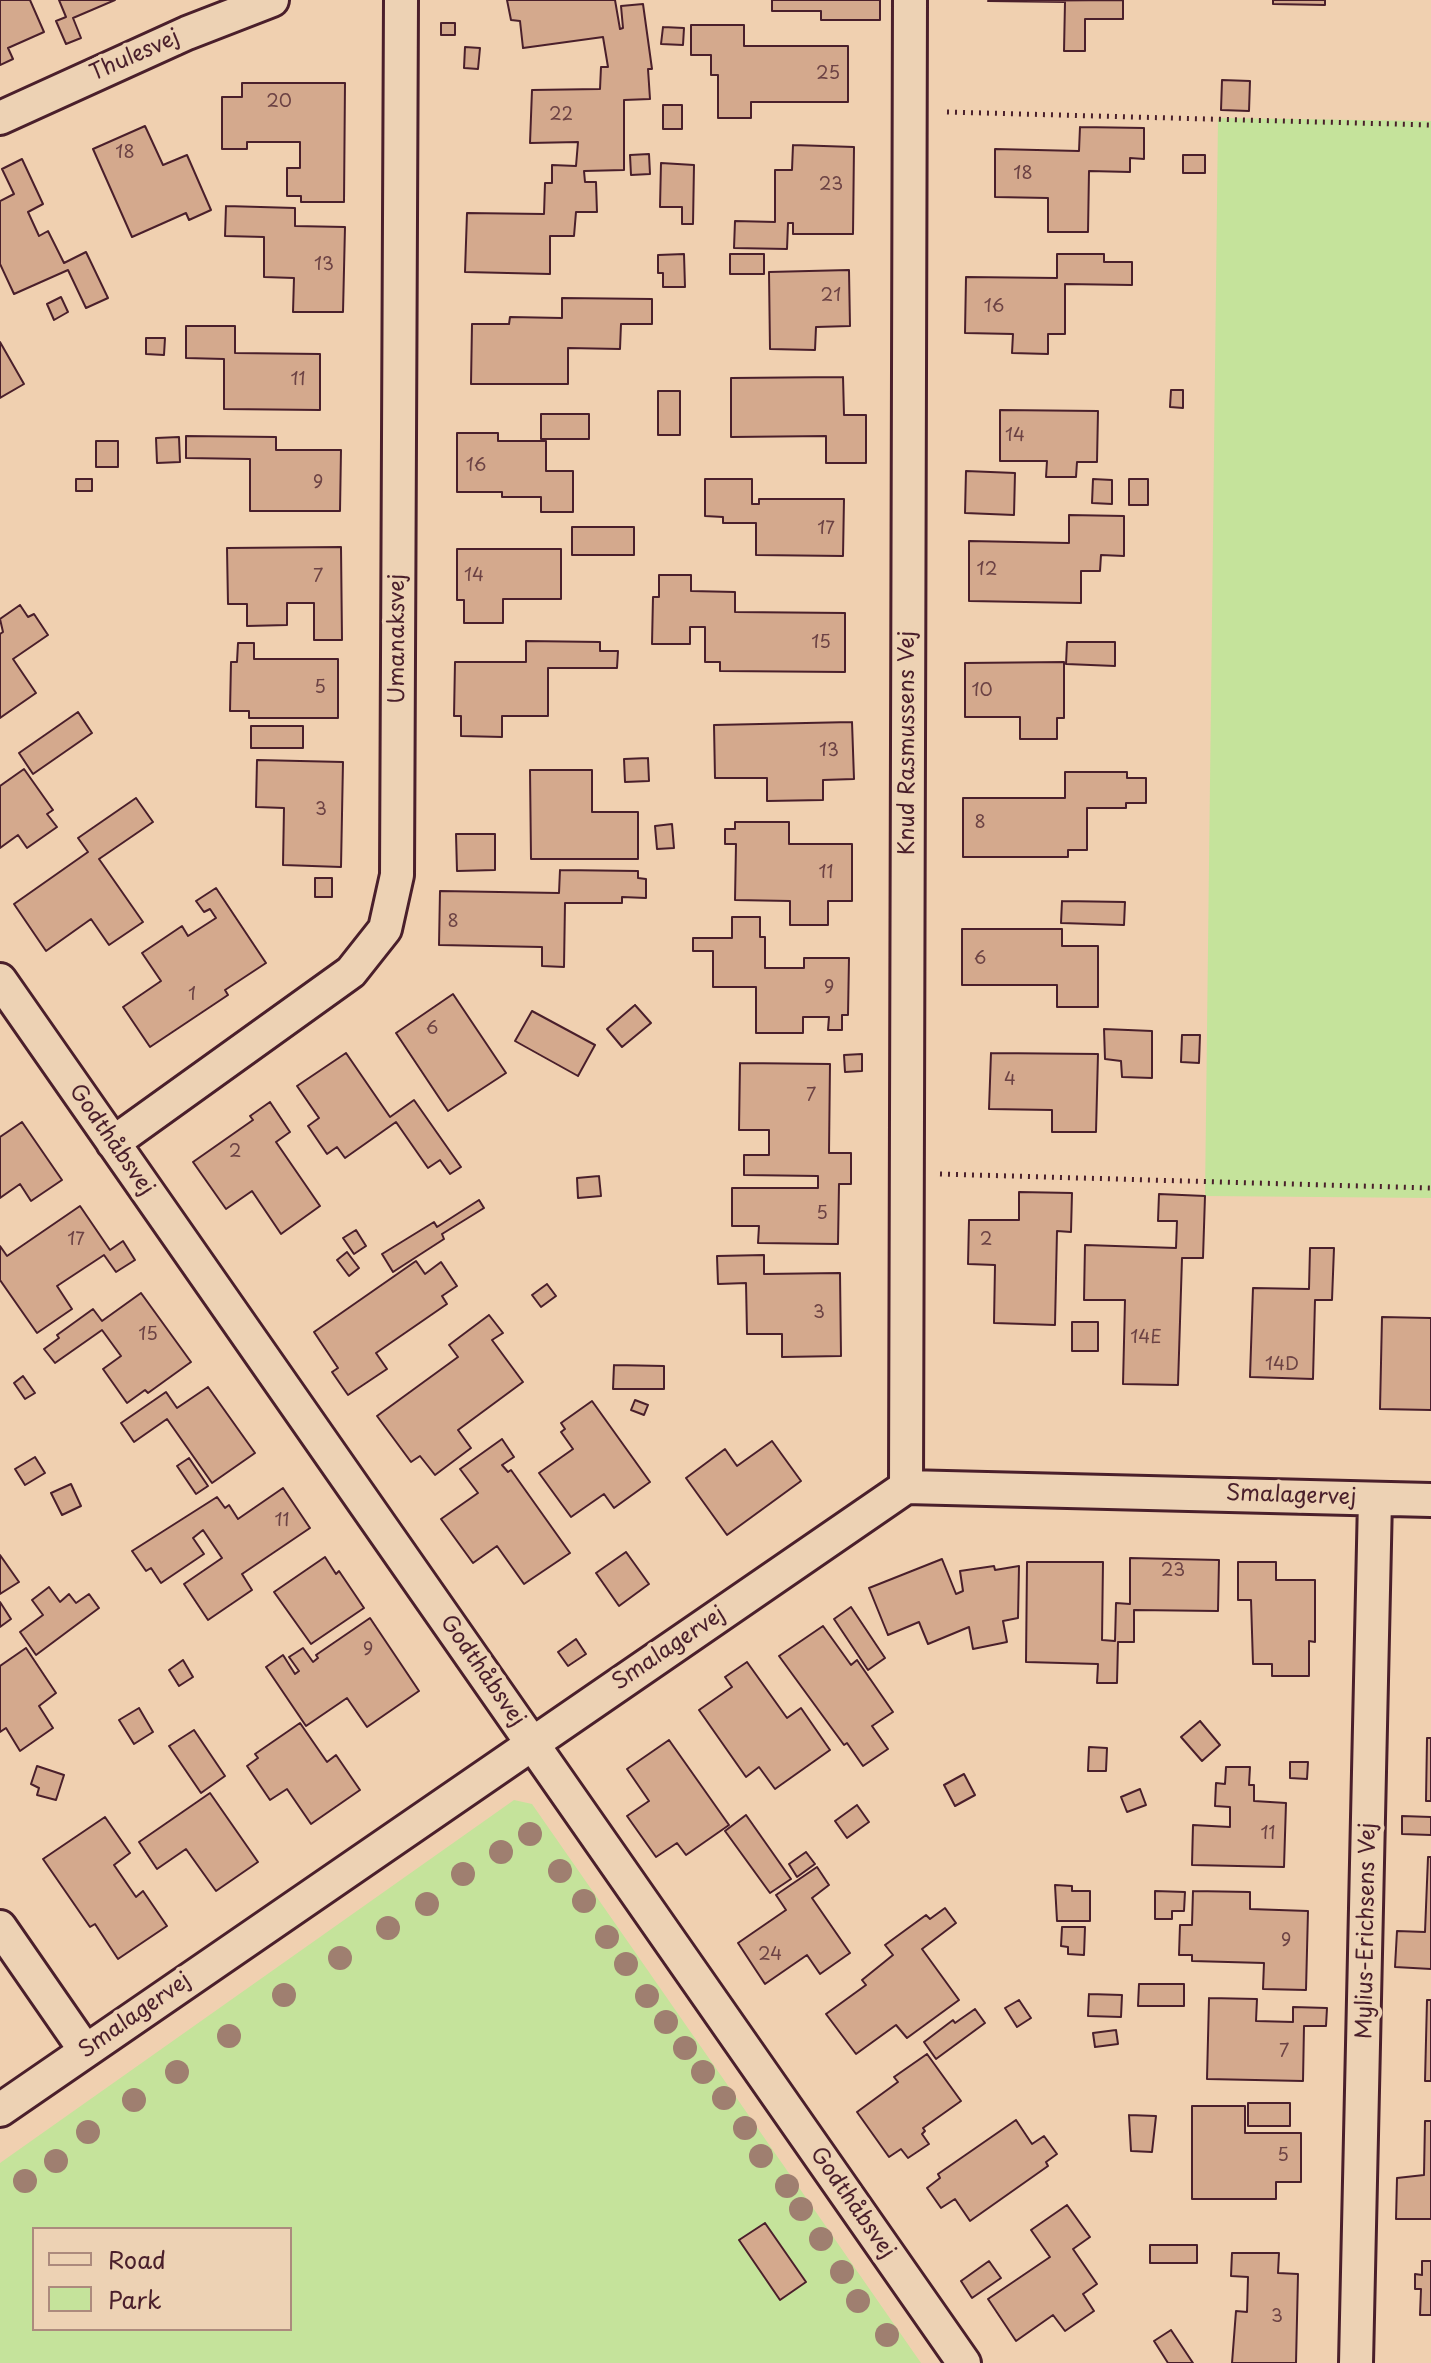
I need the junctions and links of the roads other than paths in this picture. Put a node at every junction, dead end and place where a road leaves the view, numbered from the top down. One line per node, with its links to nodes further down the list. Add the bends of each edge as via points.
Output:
1 (272, 0): 4 (street, Thulesvej)
2 (401, 0): 6 (street, Umanaksvej, via 397,875 385,929 351,972)
3 (910, 0): 7 (street, Knud Rasmussens Vej)
4 (0, 118)
5 (0, 980): 6 (street, Godthåbsvej)
6 (113, 1143): 10 (street, Godthåbsvej)
7 (906, 1487): 8 (street, Smalagervej); 10 (street, Smalagervej)
8 (1375, 1499): 9 (street, Smalagervej); 15 (street, Mylius-Erichsens Vej)
9 (1431, 1500)
10 (532, 1743): 12 (street, Smalagervej); 14 (street, Godthåbsvej)
11 (0, 1927): 12 (street)
12 (85, 2050): 13 (street, Smalagervej)
13 (0, 2110)
14 (964, 2363)
15 (1356, 2363)

